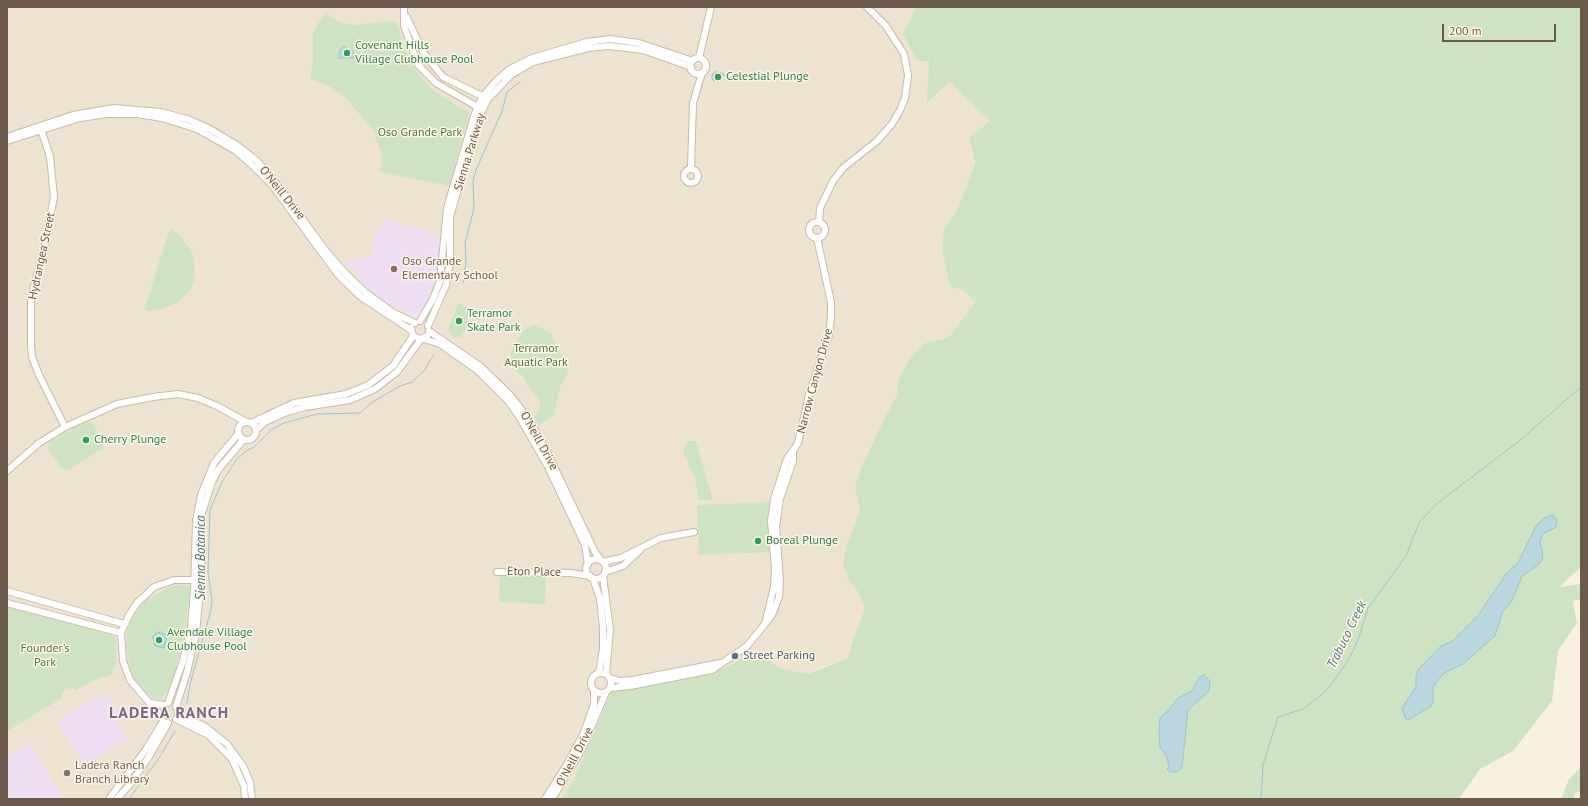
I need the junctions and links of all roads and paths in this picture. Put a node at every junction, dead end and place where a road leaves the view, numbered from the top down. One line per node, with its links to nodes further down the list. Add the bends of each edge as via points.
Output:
1 (711, 7): 6 (main road)
2 (866, 7): 16 (main road, Narrow Canyon Drive, via 886,26 904,54 908,75 905,98 892,124 877,141 843,168 833,181 820,208)
3 (404, 10): 4 (main road); 5 (main road, via 404,26)
4 (423, 52): 5 (main road); 10 (main road, via 443,77)
5 (414, 59): 11 (main road, via 436,83)
6 (701, 59): 7 (main road); 8 (main road, via 706,66)
7 (692, 66): 8 (main road, Sienna Parkway); 9 (main road); 10 (main road, Sienna Parkway, via 639,43 610,39 592,41 521,63 498,79)
8 (702, 72): 9 (main road)
9 (694, 96): 15 (main road)
10 (485, 98): 11 (main road, Sienna Parkway)
11 (480, 109): 18 (main road, Sienna Parkway, via 447,208 440,281 433,299); 19 (main road, Sienna Parkway, via 450,217 450,261 446,285)
12 (41, 129): 13 (main road, O'Neill Drive); 14 (main road, O'Neill Drive); 18 (main road, O'Neill Drive, via 73,115 114,108 161,112 210,129 251,156 273,179 326,250 360,288 392,312); 20 (main road, O'Neill Drive, via 86,117 137,114 162,118 197,129 221,142 236,151 272,186 339,276 361,297); 26 (main road, Hydrangea Street, via 50,157 54,197 32,297 31,345 32,357 39,375)
13 (7, 137)
14 (7, 141)
15 (691, 168)
16 (819, 222): 17 (main road, Narrow Canyon Drive, via 825,232 822,237); 17 (main road, Narrow Canyon Drive, via 811,224 808,229)
17 (816, 238): 44 (main road, Narrow Canyon Drive, via 831,302 831,318 823,356 809,395 798,443 793,452 793,461 780,499 776,526 780,581 778,597 772,615 747,646)
18 (417, 322): 19 (main road, O'Neill Drive); 20 (main road)
19 (429, 328): 21 (main road); 33 (main road, O'Neill Drive, via 480,366 510,395 528,418 595,552)
20 (412, 333): 21 (main road, O'Neill Drive); 22 (main road, via 396,361 378,378 359,389)
21 (422, 339): 23 (main road, via 402,367 375,389 343,401); 34 (main road, O'Neill Drive, via 440,344 477,370 516,412 535,444 585,545)
22 (334, 396): 23 (main road, via 330,401); 25 (main road, via 294,403)
23 (305, 406): 27 (main road, via 271,419)
24 (229, 414): 25 (main road); 26 (main road, via 198,398 178,394 117,404); 28 (main road)
25 (248, 423): 27 (main road); 28 (main road, via 241,424)
26 (65, 427): 30 (main road, via 39,443)
27 (256, 430): 29 (main road, via 256,436 251,440)
28 (238, 431): 29 (main road); 39 (main road, via 214,463 201,495 196,521)
29 (243, 440): 39 (main road, via 218,470 206,497)
30 (7, 471)
31 (694, 532): 32 (main road, via 661,538)
32 (642, 548): 33 (main road, via 620,558); 37 (main road, via 624,566)
33 (602, 561): 34 (main road, via 593,560); 37 (main road, O'Neill Drive, via 606,566)
34 (587, 566): 36 (main road, Eton Place); 38 (main road, O'Neill Drive)
35 (497, 572): 36 (main road, Eton Place)
36 (571, 573): 38 (main road, Eton Place)
37 (604, 574): 38 (main road, via 599,579); 46 (main road, O'Neill Drive, via 610,630)
38 (591, 577): 45 (main road, O'Neill Drive, via 600,599 603,628)
39 (198, 580): 42 (main road, via 174,580 154,587 137,603); 50 (main road, via 184,661); 51 (main road, via 196,634)
40 (7, 591): 42 (main road)
41 (7, 603): 43 (main road)
42 (124, 624): 43 (main road)
43 (121, 633): 49 (main road, via 123,661 127,674 135,687)
44 (720, 663): 46 (main road, Narrow Canyon Drive, via 633,680 620,681); 48 (main road, Narrow Canyon Drive, via 712,670)
45 (599, 673): 46 (main road); 47 (main road, O'Neill Drive, via 592,680)
46 (608, 676): 48 (main road, O'Neill Drive)
47 (594, 690): 48 (main road, via 599,693); 59 (main road, O'Neill Drive, via 594,704 583,735)
48 (608, 690): 60 (main road, O'Neill Drive, via 582,749)
49 (150, 702): 50 (main road); 52 (main road)
50 (165, 704): 51 (main road); 52 (main road)
51 (176, 707): 53 (main road)
52 (159, 714): 54 (main road)
53 (177, 717): 54 (main road); 57 (main road, via 208,735 232,759 244,786); 58 (main road, via 206,727 227,744 243,766 250,782)
54 (166, 722): 55 (main road); 56 (main road, via 150,756)
55 (109, 799)
56 (117, 799)
57 (245, 799)
58 (252, 799)
59 (545, 799)
60 (552, 799)

